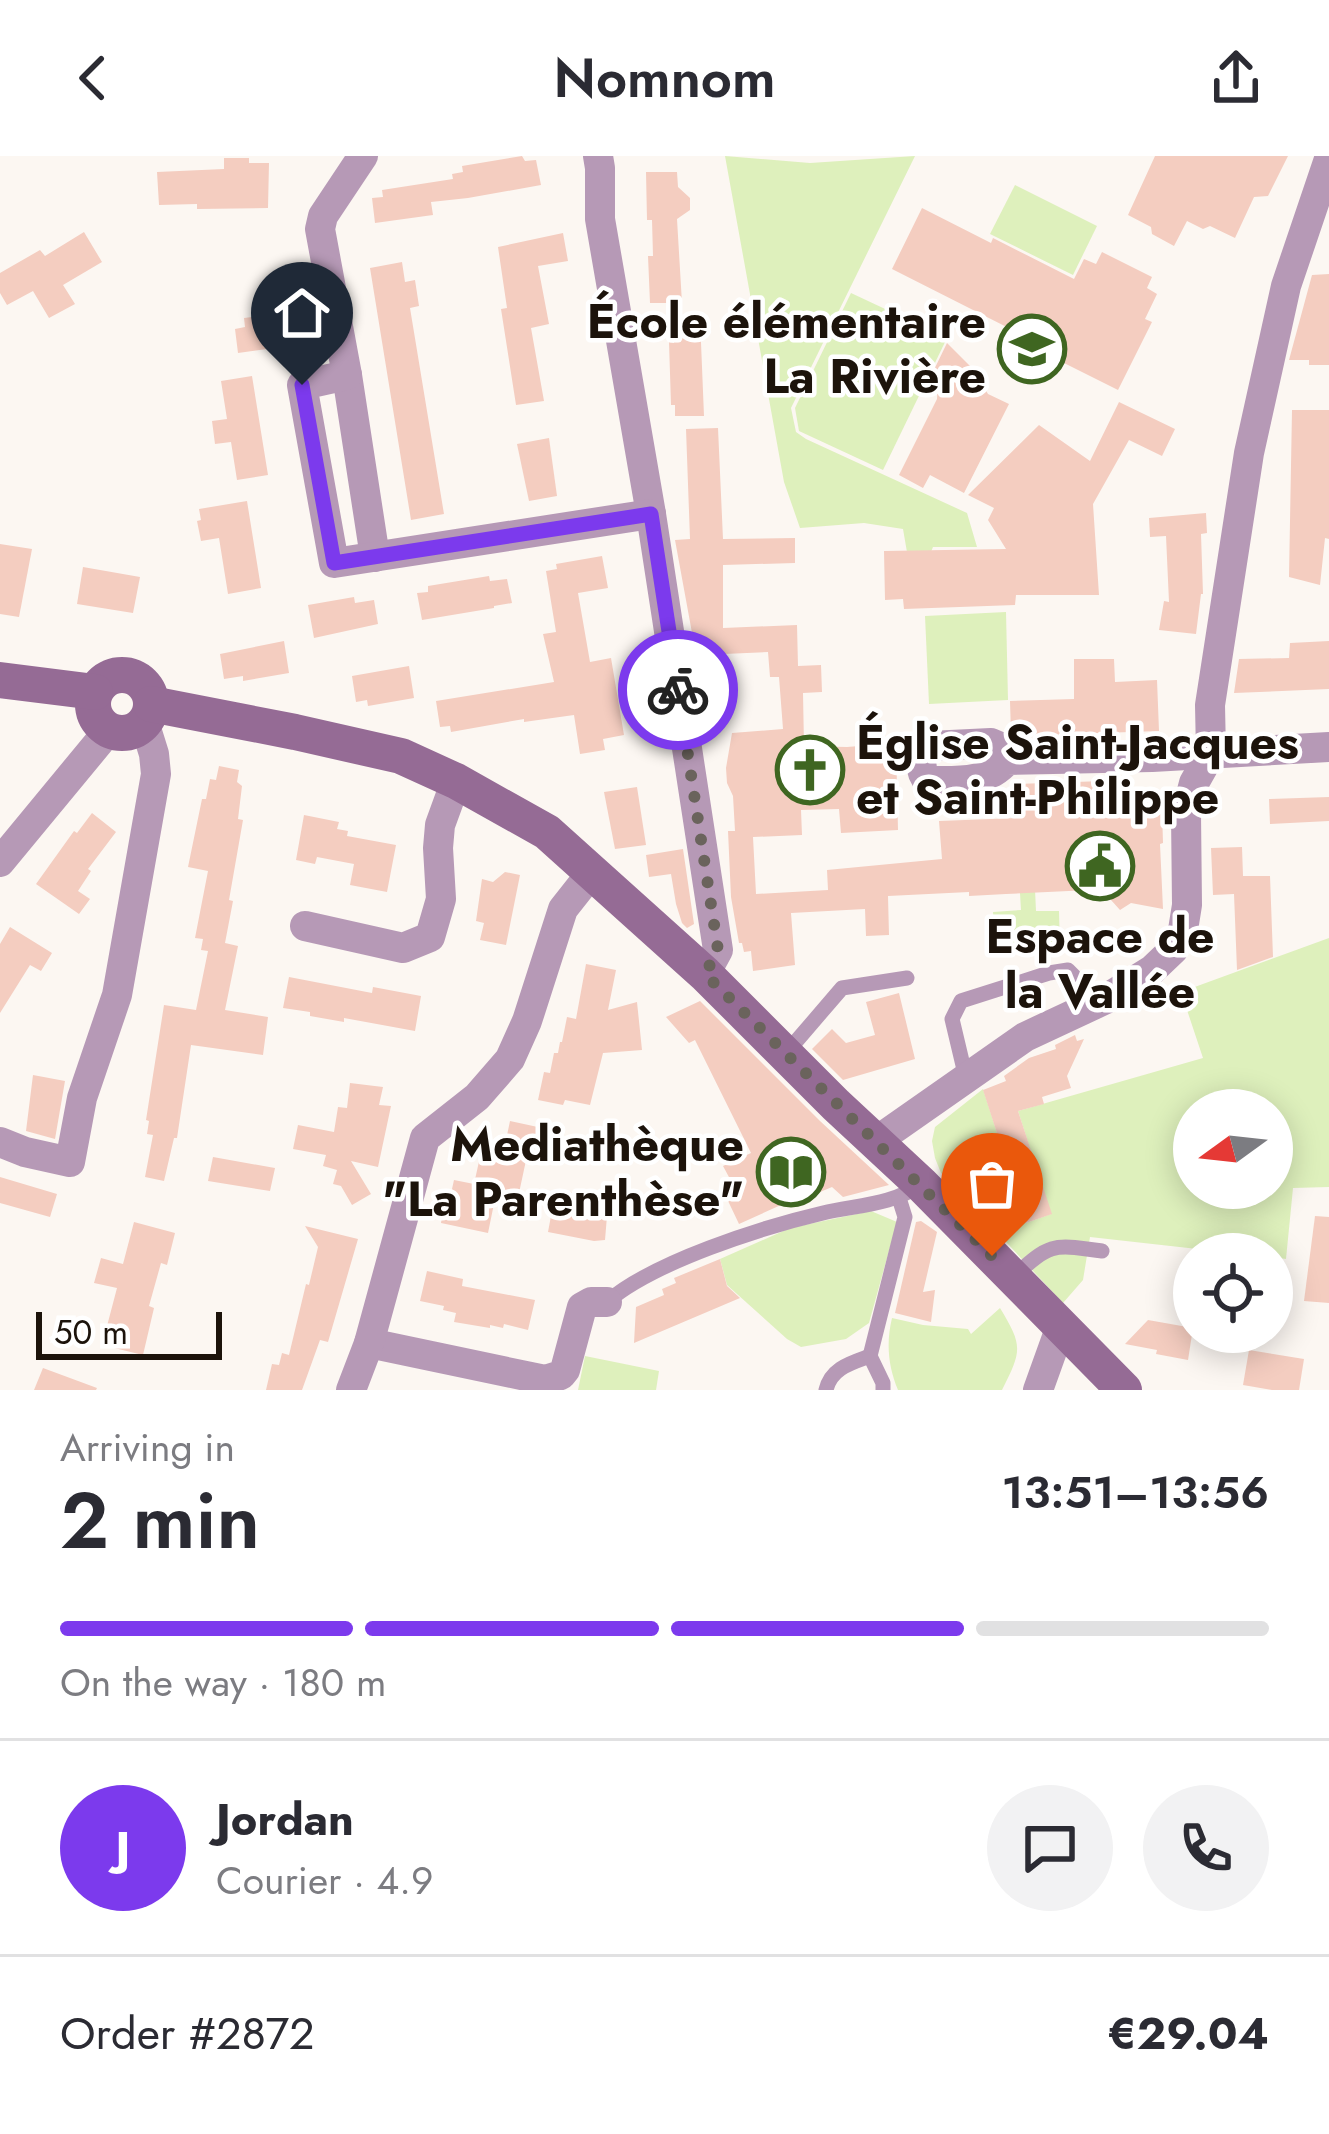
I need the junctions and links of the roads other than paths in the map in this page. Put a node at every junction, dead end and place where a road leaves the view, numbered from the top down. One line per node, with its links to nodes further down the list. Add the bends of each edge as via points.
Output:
1 (363, 156): 4 (street, via 320,229)
2 (598, 156): 5 (street, via 600,219)
3 (1329, 159): 11 (street, via 1286,286 1252,435 1210,705)
4 (347, 375): 6 (street); 6 (street, via 302,385 334,563)
5 (651, 514): 6 (street); 17 (street, via 718,950)
6 (375, 557)
7 (0, 680): 8 (street)
8 (95, 692): 9 (street, via 96,718); 9 (street, via 108,678 128,675 144,686)
9 (134, 719): 13 (street, via 296,732 401,756); 14 (street); 22 (street, via 156,774 117,995 70,1162)
10 (1329, 747): 11 (street)
11 (1211, 754): 12 (street); 19 (street, via 1186,814 1187,905 1173,950)
12 (1007, 760)
13 (456, 781): 15 (street, via 548,832); 16 (street, via 440,825 441,899 430,937 403,947)
14 (0, 862)
15 (593, 871): 17 (street); 29 (street, via 563,909 510,1059 425,1138)
16 (305, 926)
17 (705, 974): 20 (street)
18 (907, 978): 20 (lane, via 842,988)
19 (1087, 1008): 21 (street); 21 (lane, via 1068,970 962,1000 952,1019)
20 (785, 1054): 23 (street)
21 (965, 1078): 23 (street)
22 (0, 1142)
23 (875, 1142): 24 (street)
24 (910, 1191): 26 (street); 27 (lane, via 767,1228 655,1273); 30 (lane)
25 (1102, 1251): 26 (lane, via 1059,1246)
26 (1012, 1276): 28 (street)
27 (608, 1302): 29 (street, via 582,1307 566,1370 545,1381)
28 (1061, 1326): 34 (street); 35 (street)
29 (369, 1343): 31 (street)
30 (870, 1356): 32 (lane, via 840,1367); 33 (lane)
31 (351, 1390)
32 (826, 1390)
33 (883, 1390)
34 (1038, 1390)
35 (1124, 1390)

